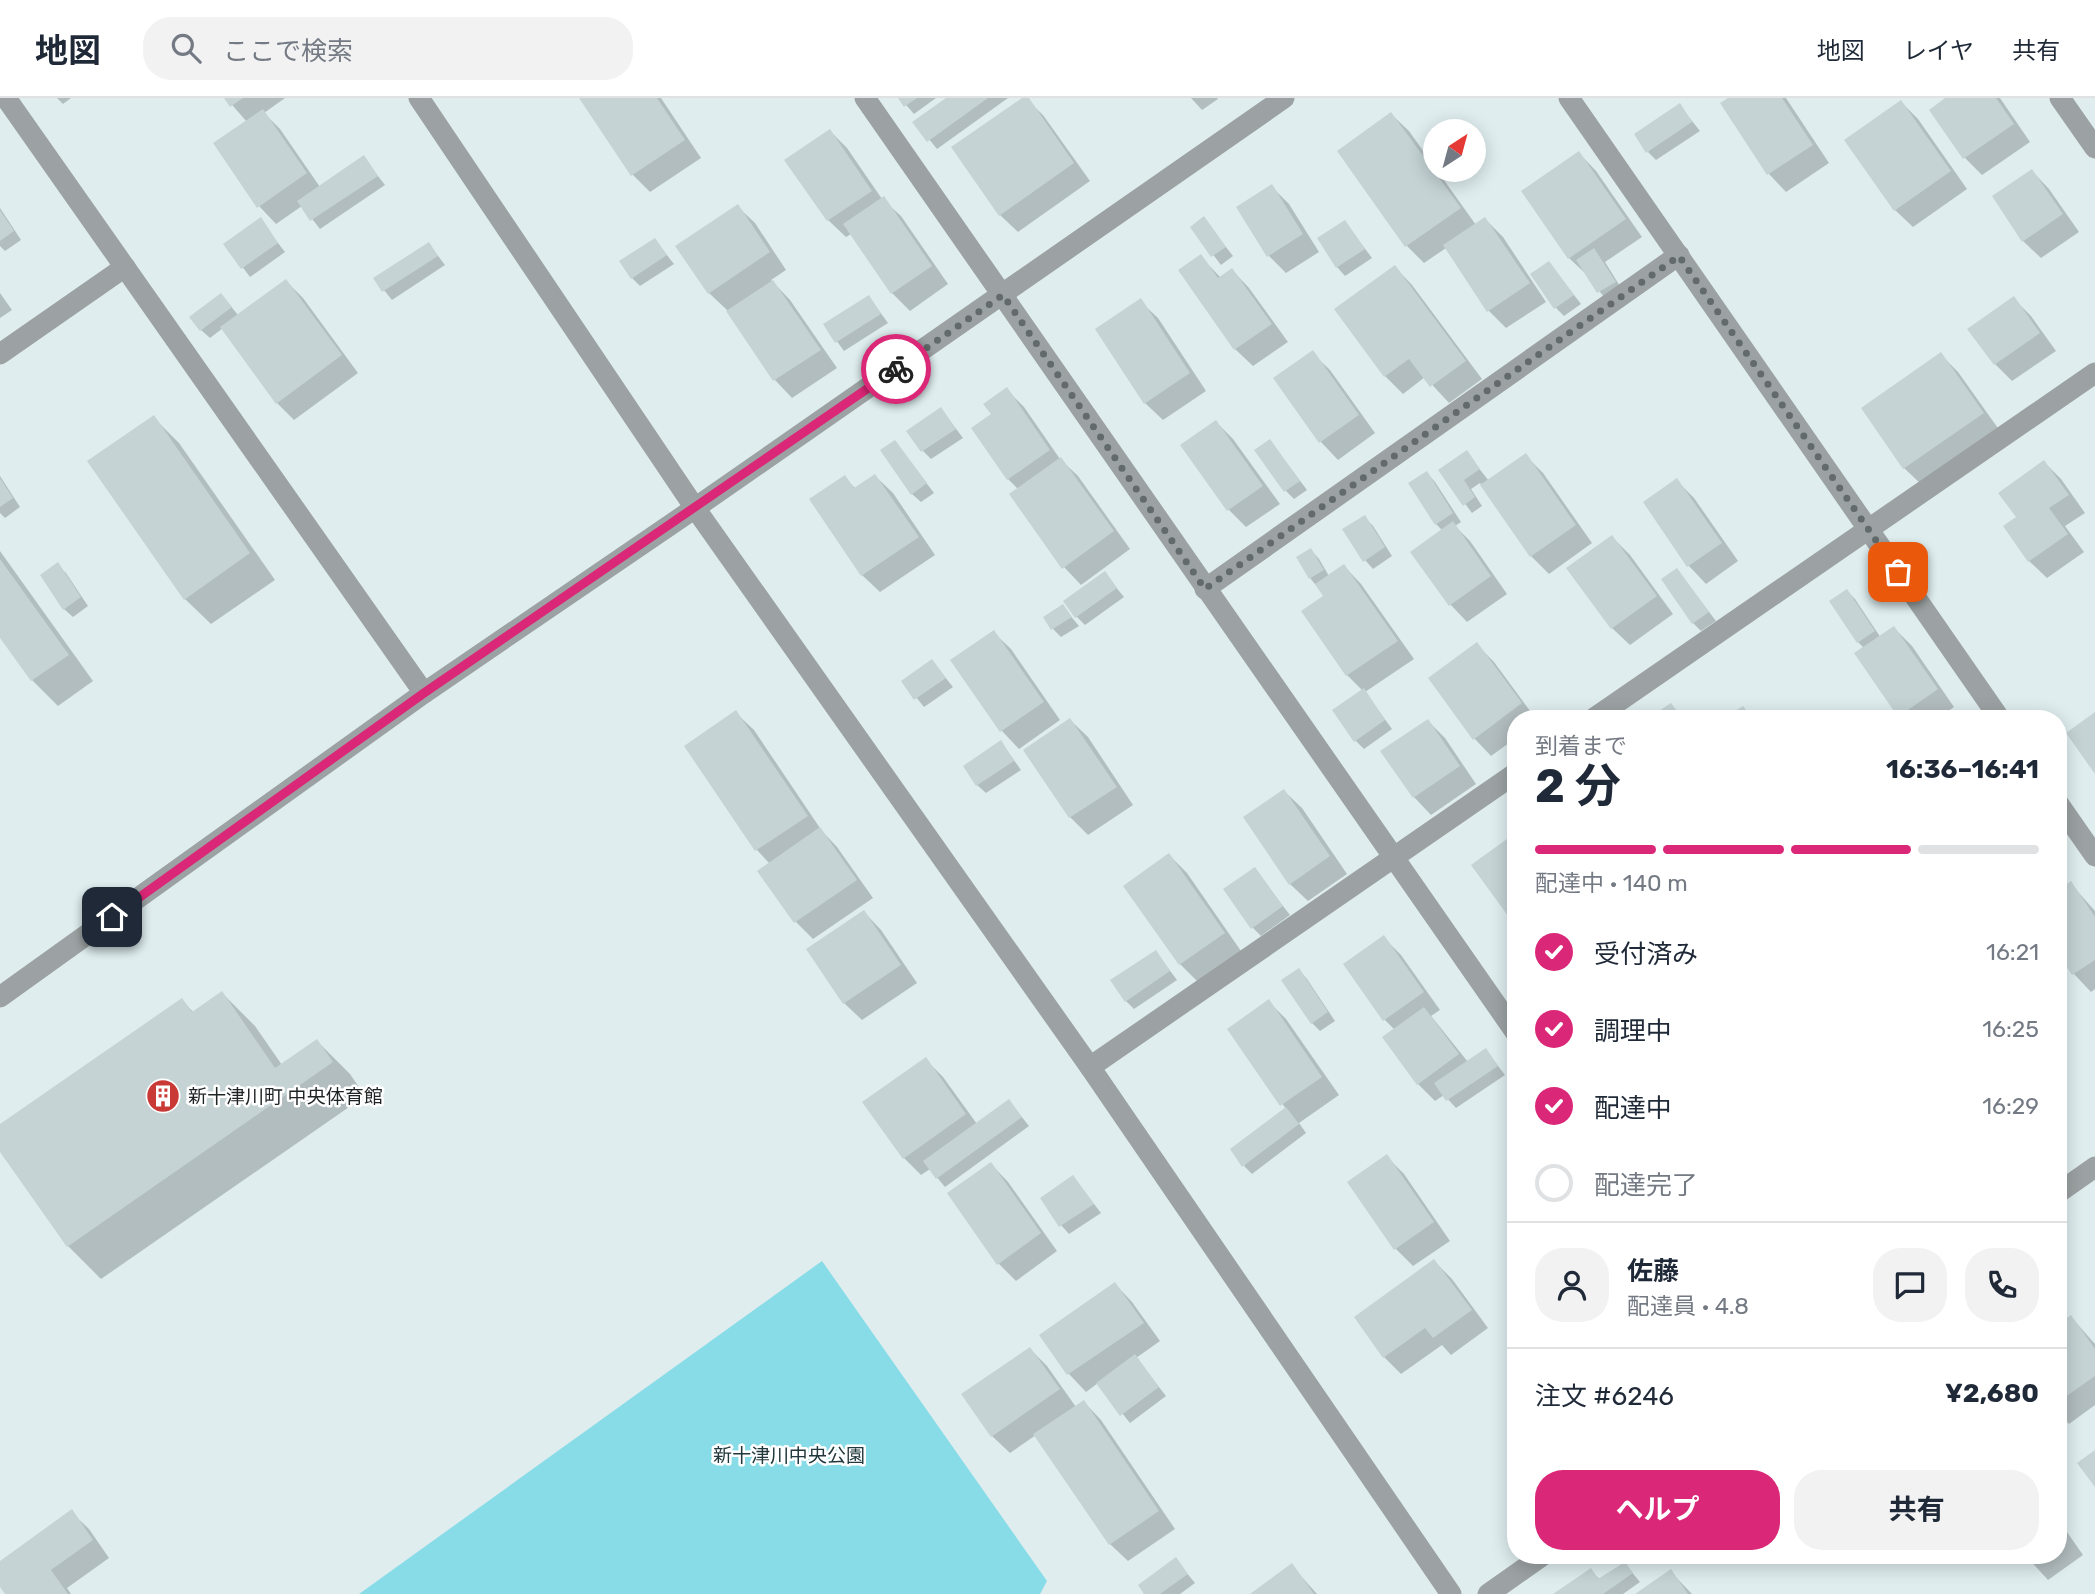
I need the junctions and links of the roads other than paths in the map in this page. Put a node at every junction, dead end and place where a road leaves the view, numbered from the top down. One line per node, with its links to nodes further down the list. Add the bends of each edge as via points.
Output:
1 (6, 98): 9 (street)
2 (419, 98): 13 (street)
3 (865, 98): 10 (street)
4 (1284, 98): 10 (street)
5 (1569, 98): 8 (street)
6 (2060, 98): 7 (street)
7 (2095, 148)
8 (1679, 256): 14 (street); 15 (street)
9 (125, 267): 11 (street); 16 (street)
10 (1003, 295): 13 (street); 15 (street)
11 (0, 354)
12 (2095, 373): 14 (street)
13 (695, 508): 16 (street); 25 (street)
14 (1869, 530): 17 (street); 18 (street)
15 (1205, 589): 22 (street)
16 (424, 693): 23 (street)
17 (1606, 710)
18 (1994, 710)
19 (1507, 779): 22 (street)
20 (2067, 816): 21 (street)
21 (2095, 856)
22 (1393, 857): 24 (street); 25 (street)
23 (0, 997)
24 (1507, 1020)
25 (1090, 1067): 29 (street)
26 (2095, 1167): 27 (street)
27 (2067, 1187)
28 (1531, 1564): 30 (street)
29 (1451, 1594)
30 (1488, 1594)

